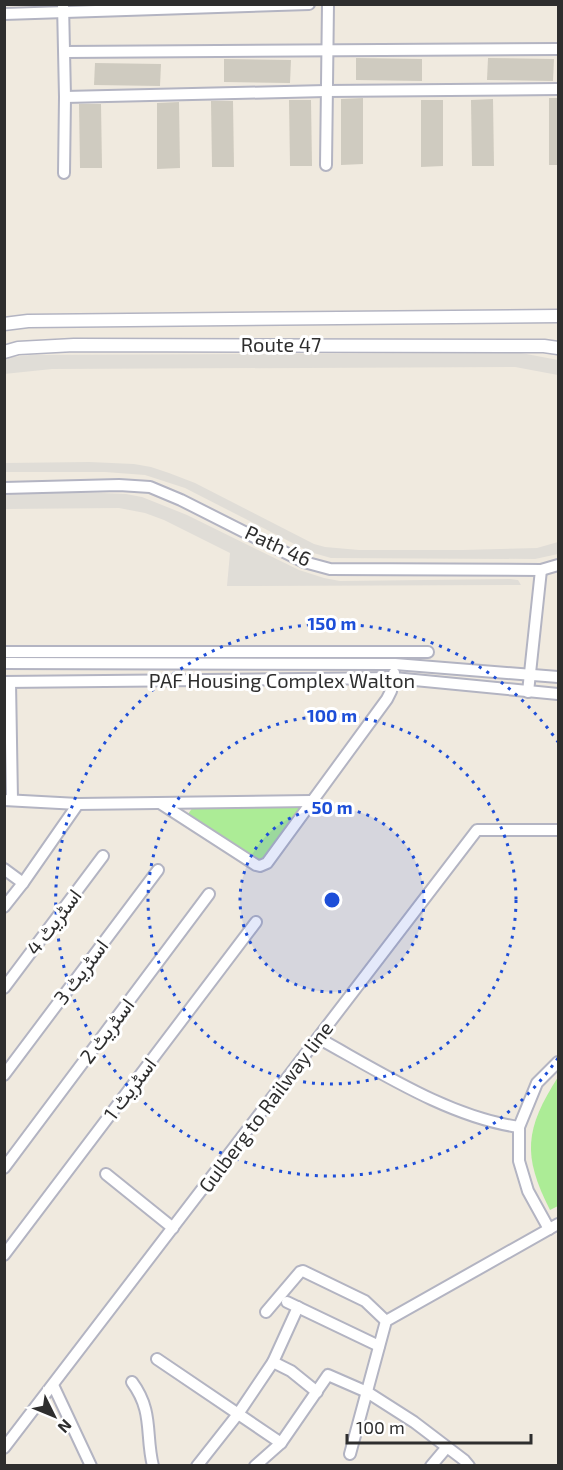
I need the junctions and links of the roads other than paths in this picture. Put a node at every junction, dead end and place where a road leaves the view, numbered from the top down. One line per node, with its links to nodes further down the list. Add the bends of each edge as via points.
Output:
1 (309, 4): 3 (street)
2 (328, 4): 7 (street)
3 (271, 6): 4 (street)
4 (170, 7): 5 (street)
5 (63, 9): 6 (street); 9 (street)
6 (4, 14)
7 (327, 49): 8 (street); 9 (street); 11 (street)
8 (558, 49)
9 (65, 52): 12 (street)
10 (558, 89): 11 (street)
11 (326, 91): 12 (street); 13 (street)
12 (65, 97): 14 (street)
13 (326, 165)
14 (64, 173)
15 (558, 316): 16 (street, Route 47)
16 (4, 324)
17 (558, 348): 18 (street, Route 47, via 74,345)
18 (4, 352)
19 (4, 488): 21 (street, Path 46, via 150,488 304,562 330,569)
20 (558, 565): 21 (street, Path 46)
21 (541, 570): 27 (street)
22 (395, 651): 23 (street); 24 (street); 26 (street)
23 (428, 651)
24 (4, 652)
25 (4, 663): 26 (street, PAF Housing Complex Walton)
26 (395, 664): 27 (street, PAF Housing Complex Walton); 29 (street)
27 (531, 675): 28 (street, PAF Housing Complex Walton); 31 (street)
28 (558, 677)
29 (394, 678): 30 (street, PAF Housing Complex Walton); 31 (street, PAF Housing Complex Walton); 34 (street, via 387,699)
30 (7, 682): 33 (street)
31 (528, 692): 32 (street, PAF Housing Complex Walton)
32 (558, 694)
33 (8, 800): 36 (street)
34 (311, 801): 35 (street); 35 (street, via 267,863 260,867)
35 (160, 803): 36 (street)
36 (78, 804): 41 (street)
37 (558, 830): 46 (street, Gulberg to Railway line, via 477,830)
38 (103, 856): 45 (street, اسٹریٹ 4)
39 (4, 868): 41 (street)
40 (158, 870): 48 (street, اسٹریٹ 3)
41 (23, 883): 43 (street)
42 (209, 894): 50 (street, اسٹریٹ 2)
43 (4, 907)
44 (256, 922): 54 (street, اسٹریٹ 1)
45 (4, 988)
46 (318, 1038): 49 (street, via 451,1106 496,1124); 53 (street, Gulberg to Railway line)
47 (558, 1062): 49 (street, via 537,1083)
48 (4, 1075)
49 (519, 1127): 52 (street, via 519,1161 528,1191)
50 (4, 1168)
51 (106, 1174): 53 (street)
52 (554, 1227): 56 (street)
53 (173, 1228): 61 (street, Gulberg to Railway line)
54 (4, 1256)
55 (267, 1312): 56 (street, via 303,1271 365,1301)
56 (386, 1321): 57 (street)
57 (379, 1346): 59 (street, via 292,1304); 63 (street)
58 (157, 1359): 64 (street)
59 (273, 1362): 62 (street); 64 (street)
60 (132, 1382): 70 (street, via 140,1392 149,1421)
61 (53, 1385): 67 (street, Gulberg to Railway line); 69 (street)
62 (317, 1392): 63 (street, via 328,1375); 65 (street)
63 (367, 1392): 66 (street); 68 (street)
64 (238, 1414): 65 (street); 71 (street)
65 (281, 1443): 72 (street)
66 (447, 1447): 73 (street); 74 (street)
67 (4, 1448)
68 (350, 1454)
69 (91, 1466)
70 (153, 1466)
71 (197, 1466)
72 (255, 1466)
73 (431, 1466)
74 (469, 1466)

